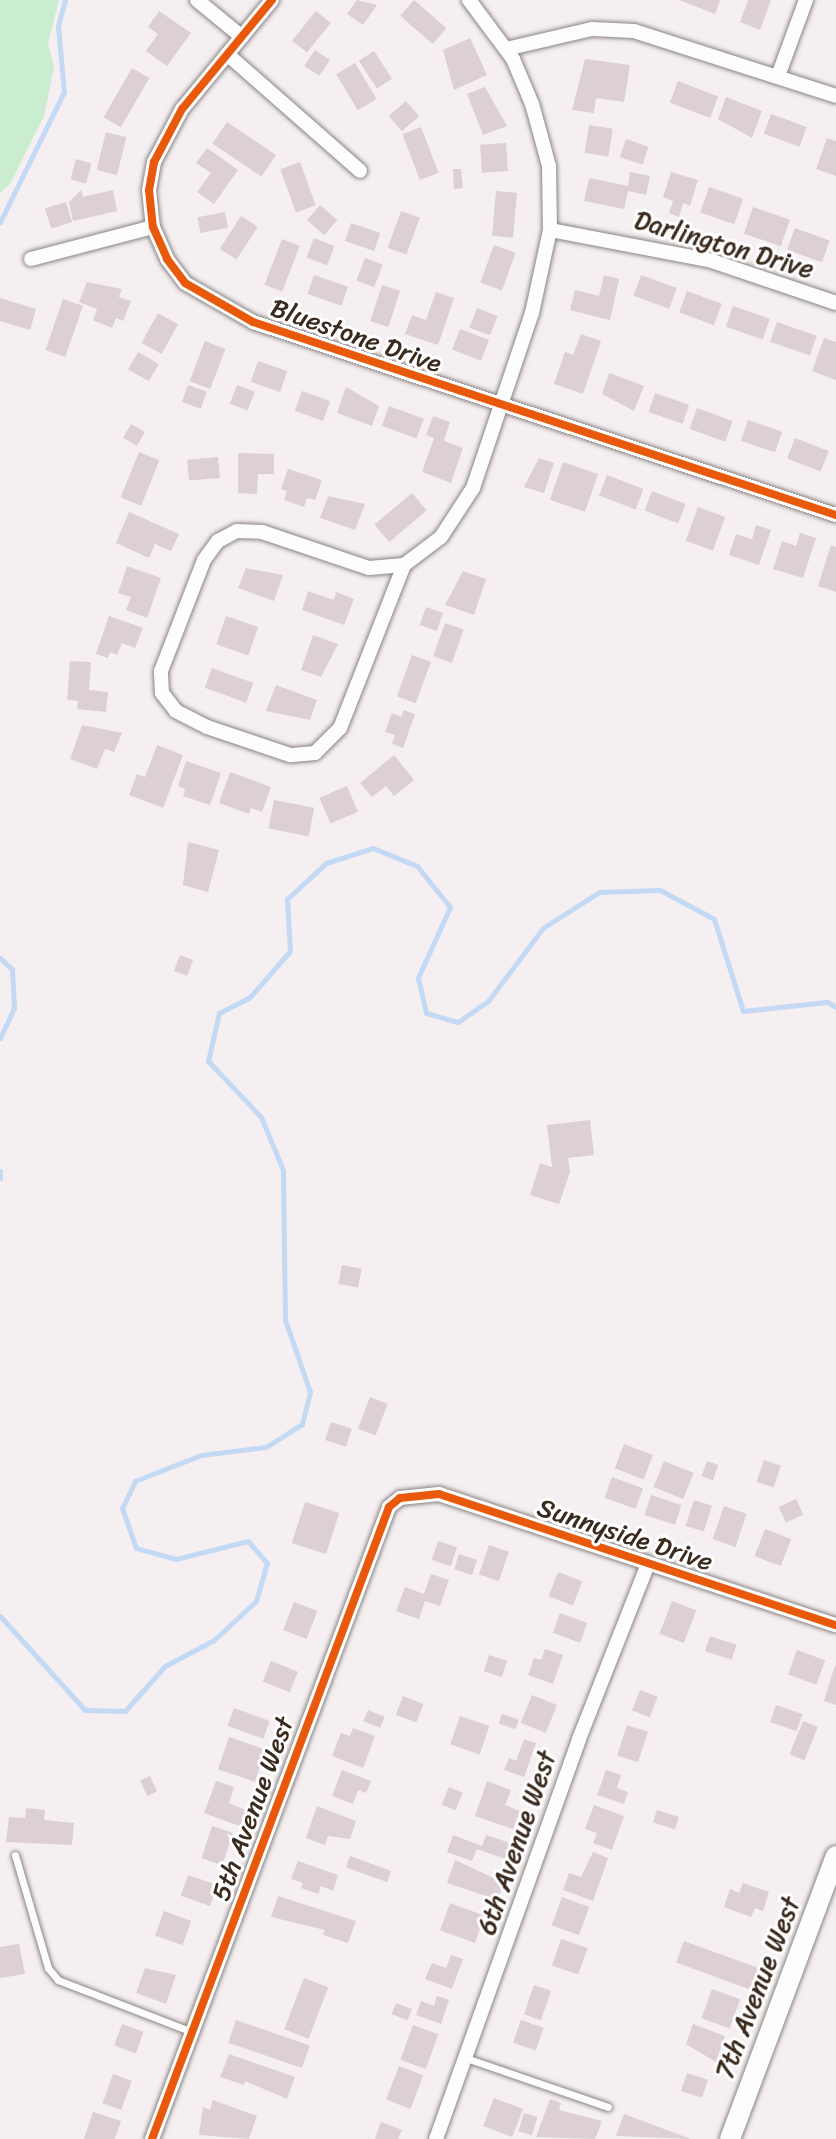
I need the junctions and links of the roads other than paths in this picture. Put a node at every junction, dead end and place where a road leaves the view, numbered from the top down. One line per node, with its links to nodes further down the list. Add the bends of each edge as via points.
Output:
1 (197, 0): 5 (street)
2 (272, 0): 5 (street, Bluestone Drive)
3 (469, 0): 6 (street)
4 (806, 0): 8 (street)
5 (242, 37): 7 (street, Bluestone Drive)
6 (506, 49): 8 (street, via 592,29 634,31); 12 (street, via 542,134 549,166)
7 (227, 54): 10 (street); 11 (street, Bluestone Drive, via 182,109 159,148 149,190)
8 (778, 76): 9 (street)
9 (836, 96)
10 (360, 171)
11 (153, 227): 13 (street); 15 (street, Bluestone Drive, via 175,271 223,309)
12 (550, 230): 14 (street, Darlington Drive, via 696,257); 15 (street, via 532,313)
13 (31, 259)
14 (836, 303)
15 (502, 407): 16 (street, Bluestone Drive); 17 (street, via 460,513 431,548)
16 (836, 515)
17 (404, 565): 17 (street, via 340,728 315,753 290,755 207,727 176,711 162,693 161,671 204,560 227,535 262,532 369,568)
18 (400, 1498): 19 (street, Sunnyside Drive, via 439,1494); 23 (street, 5th Avenue West, via 381,1519)
19 (648, 1564): 20 (street, Sunnyside Drive); 24 (street, 6th Avenue West, via 579,1739)
20 (836, 1625)
21 (15, 1855): 23 (lane, via 48,1968 58,1980)
22 (836, 1856): 28 (street, 7th Avenue West)
23 (192, 2032): 26 (street, 5th Avenue West)
24 (466, 2058): 25 (lane); 27 (street, 6th Avenue West)
25 (608, 2107)
26 (152, 2139)
27 (436, 2139)
28 (730, 2139)

